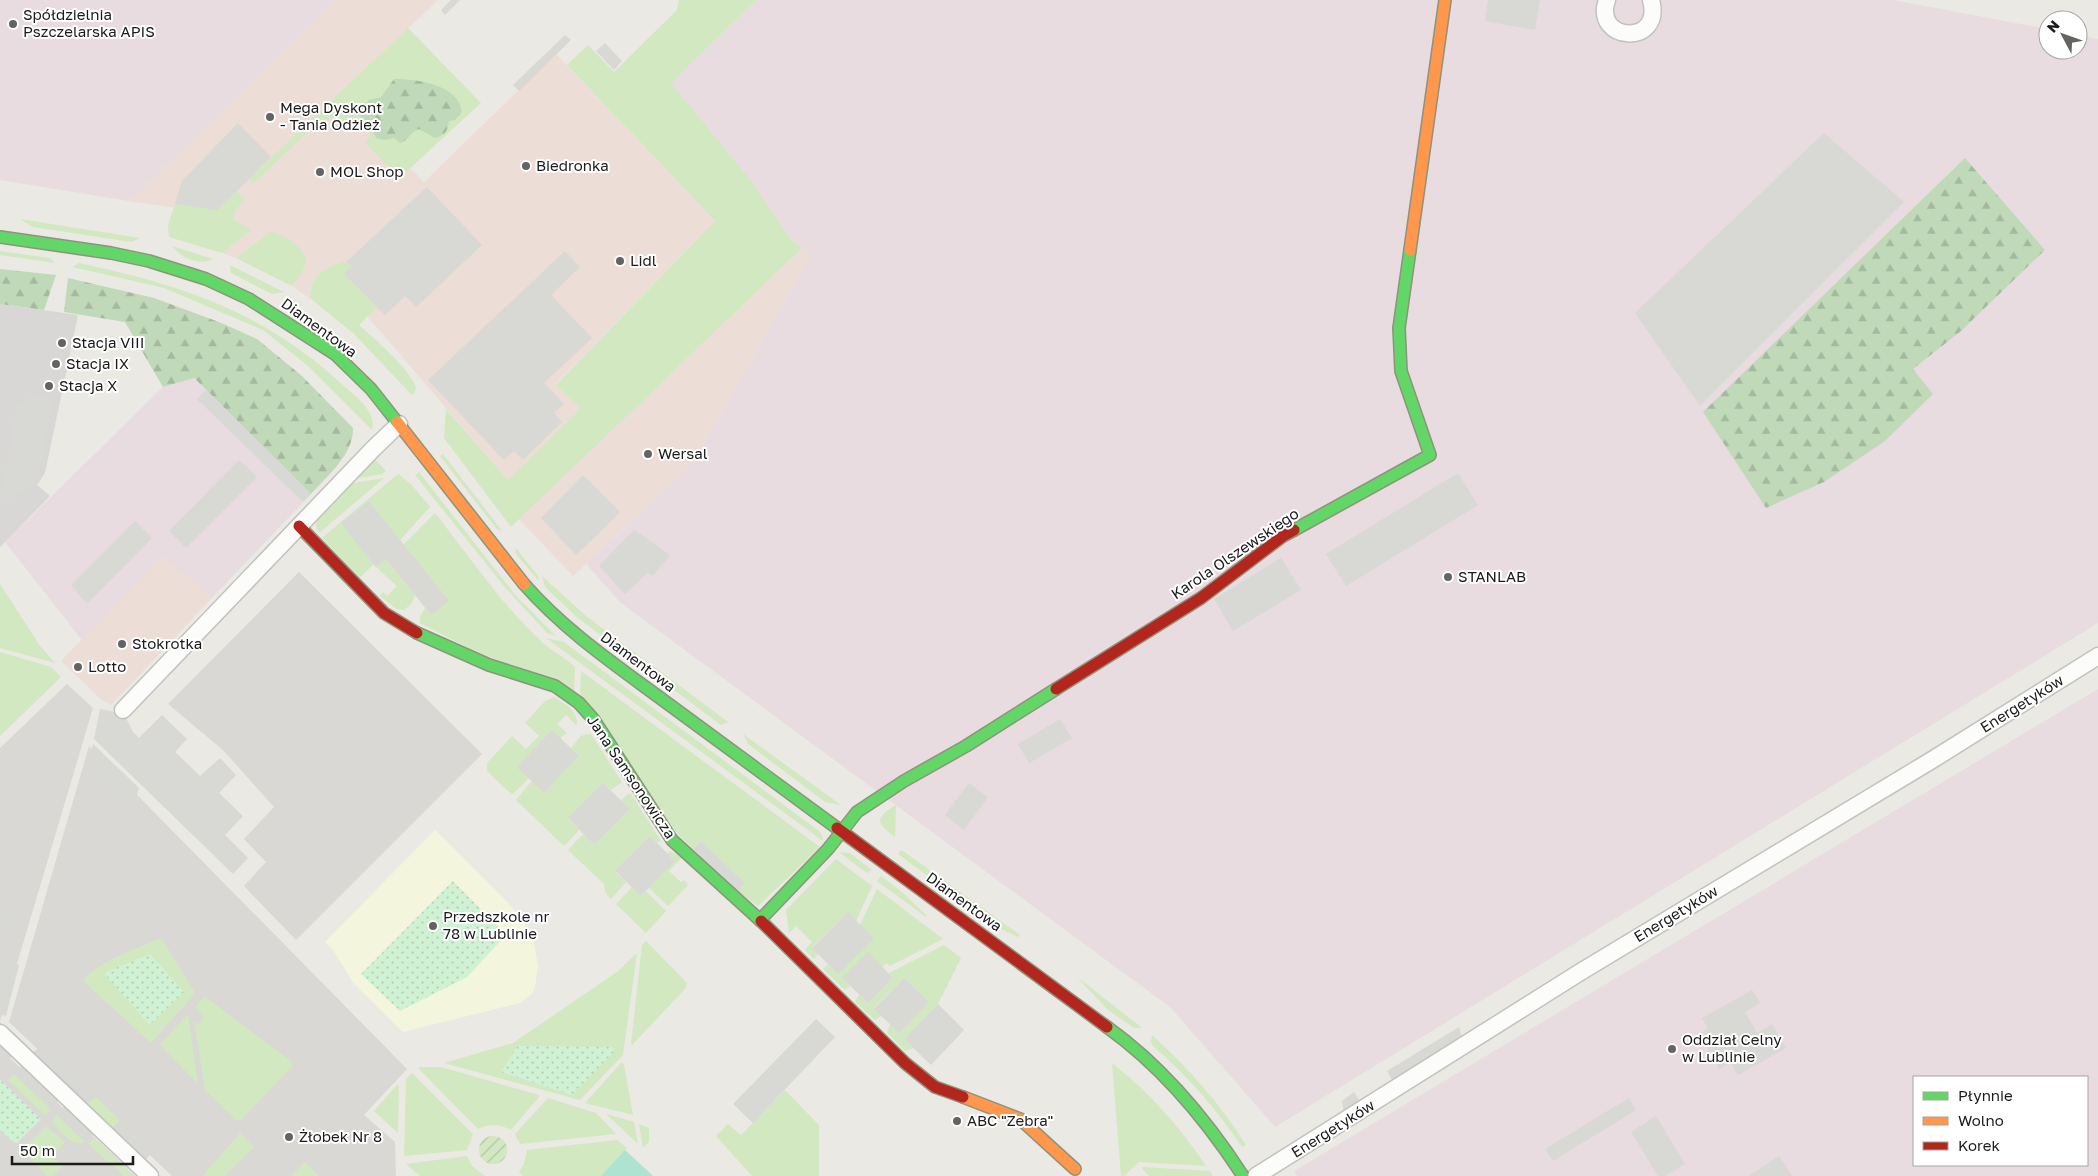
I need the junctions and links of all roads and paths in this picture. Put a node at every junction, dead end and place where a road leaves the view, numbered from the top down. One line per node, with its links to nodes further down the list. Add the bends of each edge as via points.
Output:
1 (1445, 0): 9 (street, Karola Olszewskiego, via 1399,336 1401,371 1430,455 1283,536 1201,598 857,812)
2 (1607, 0): 3 (street, via 1605,13 1611,26 1617,31 1632,34 1646,28 1650,22 1653,15)
3 (1651, 0)
4 (0, 237): 5 (street, Diamentowa, via 70,246 149,262 232,290 335,354 359,376)
5 (399, 424): 6 (street); 9 (street, Diamentowa, via 515,574 550,612 596,650)
6 (299, 526): 8 (street); 10 (street, Jana Samsonowicza, via 384,613 403,626 488,665 555,686 579,703 594,720 672,840)
7 (2098, 656): 15 (street, Energetyków, via 1924,765 1582,970)
8 (123, 710)
9 (842, 832): 10 (street); 14 (street, Diamentowa, via 1141,1053 1203,1117)
10 (760, 920): 12 (street, Jana Samsonowicza, via 905,1063 935,1086 1020,1119)
11 (0, 1033): 13 (street)
12 (1075, 1168)
13 (150, 1176)
14 (1243, 1176)
15 (1256, 1176)

